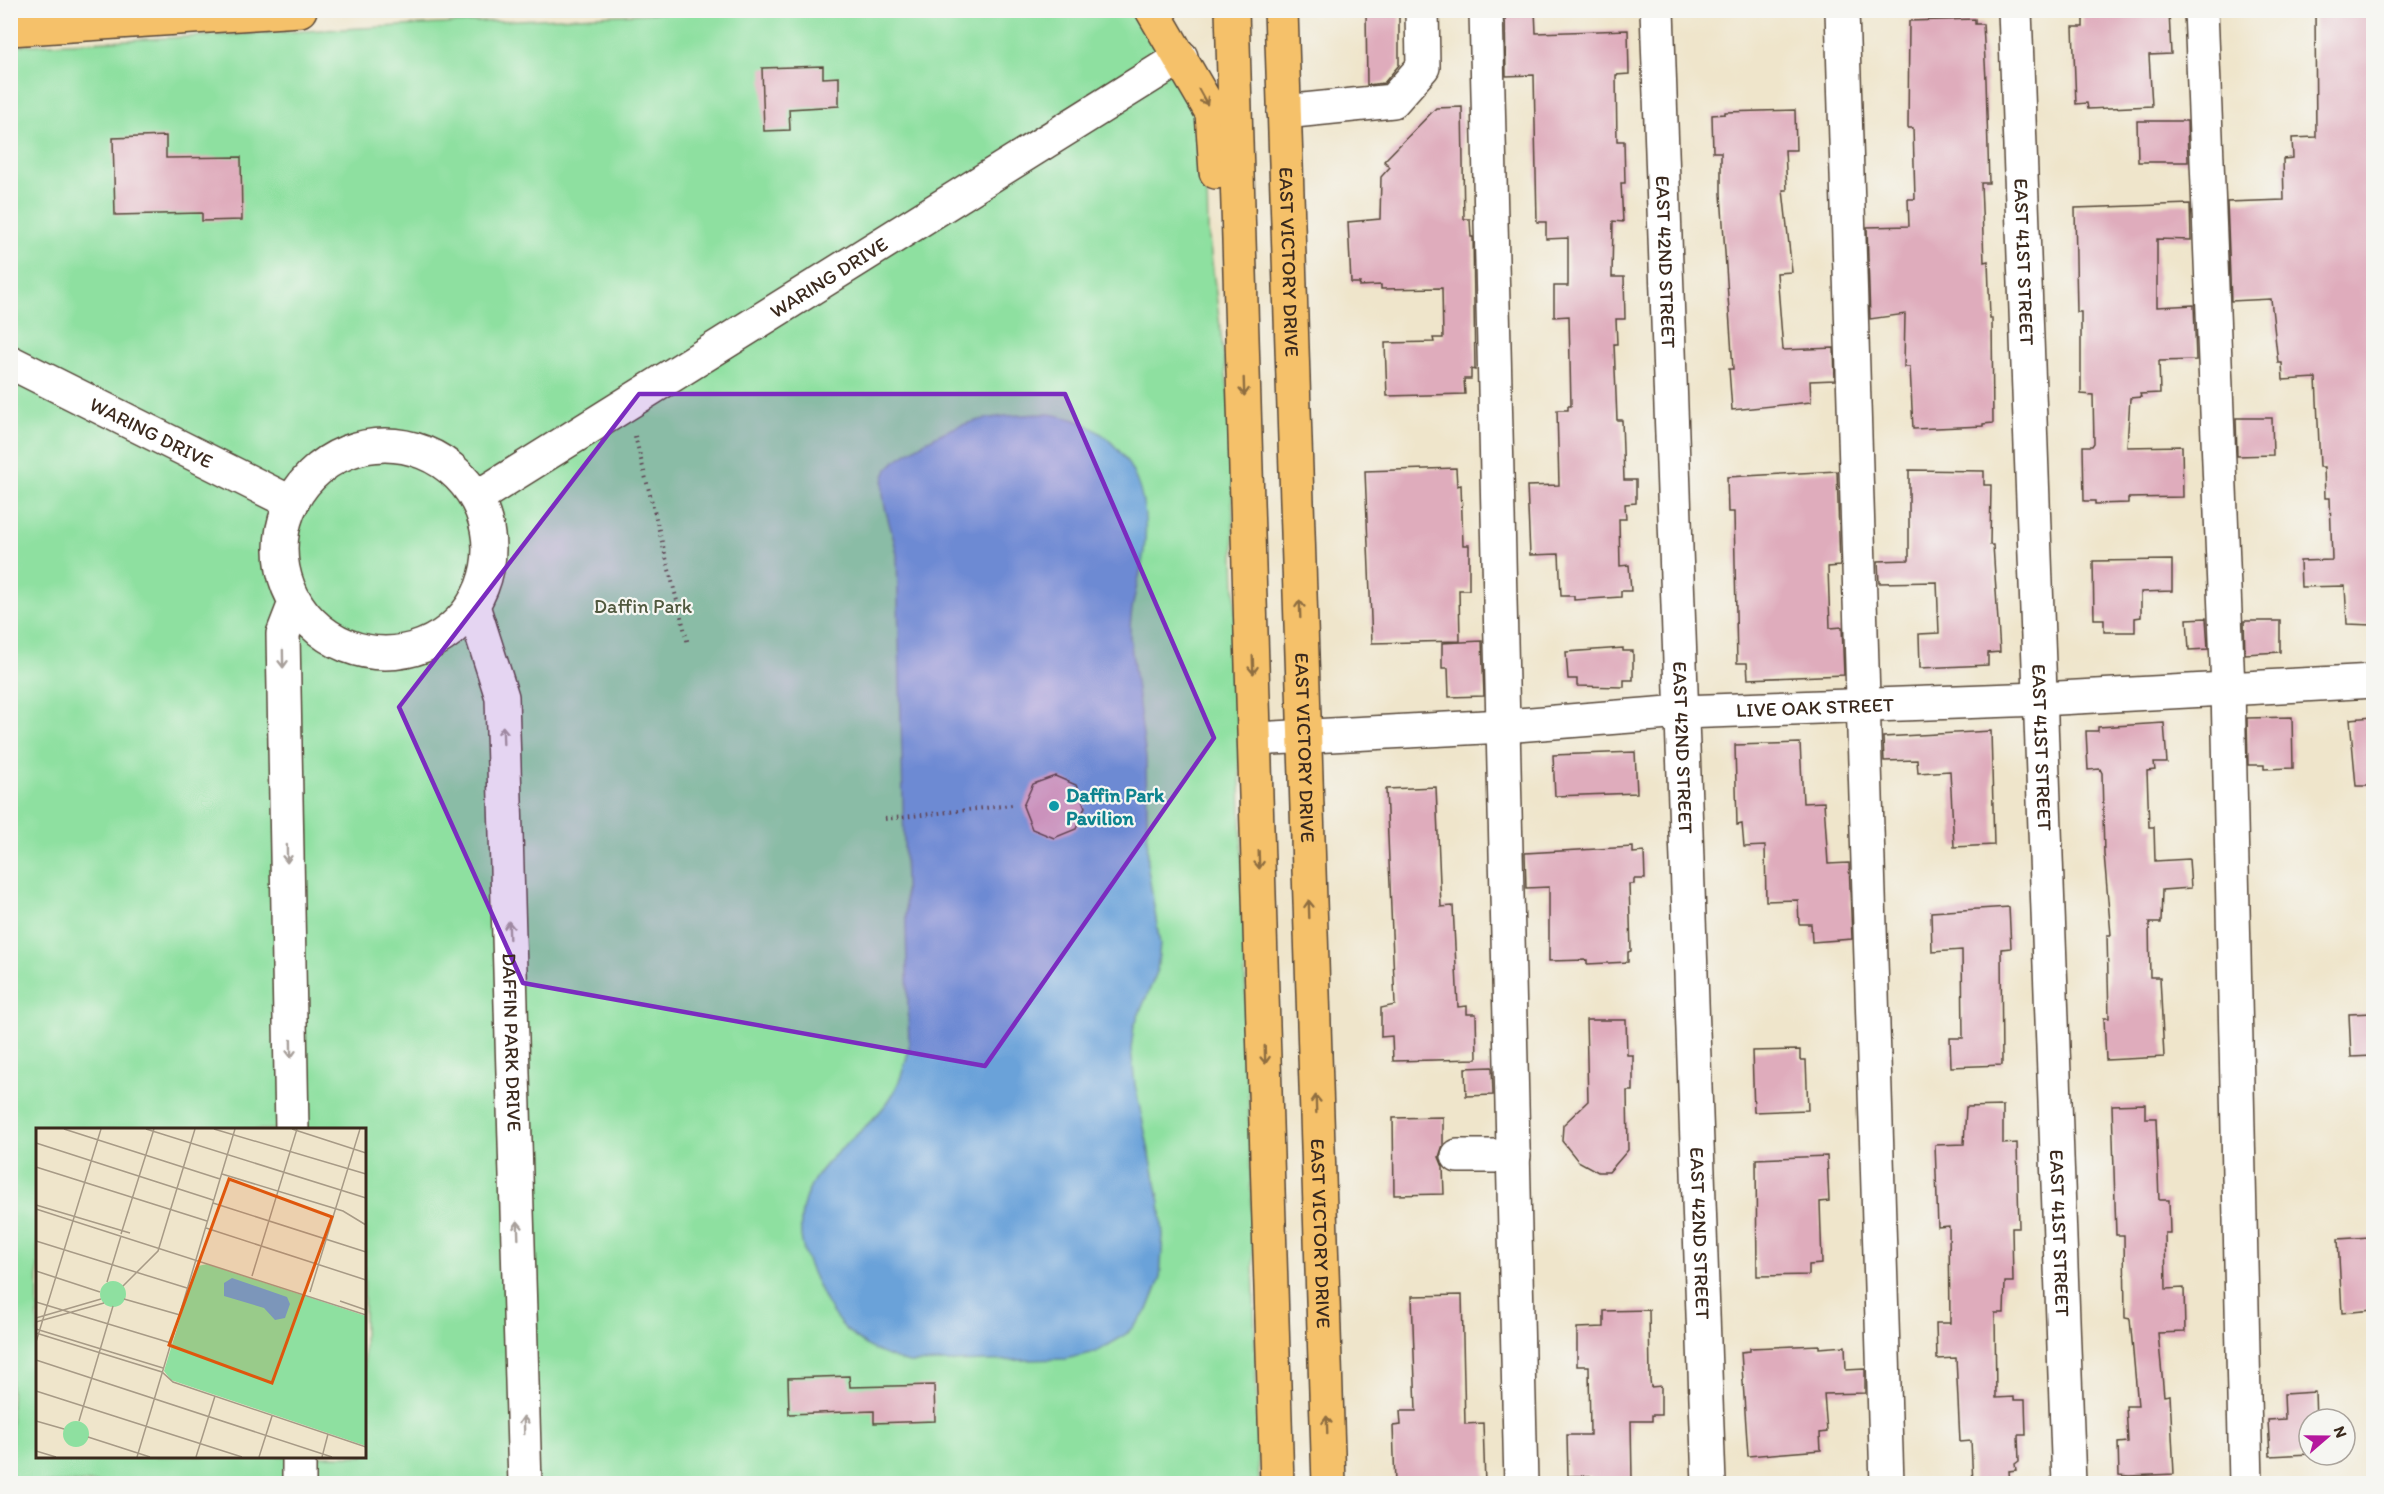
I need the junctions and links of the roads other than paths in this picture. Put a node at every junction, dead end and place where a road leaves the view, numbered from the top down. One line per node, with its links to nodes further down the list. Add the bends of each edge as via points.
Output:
1 (300, 10): 11 (main road)
2 (1152, 10): 12 (main road)
3 (1232, 10): 14 (main road)
4 (1281, 10): 13 (main road, EAST VICTORY DRIVE)
5 (1422, 10): 13 (street, via 1423,67 1392,101)
6 (1486, 10): 25 (street)
7 (1657, 10): 24 (street, EAST 42ND STREET)
8 (1842, 10): 23 (street)
9 (2015, 10): 22 (street, EAST 41ST STREET)
10 (2201, 10): 21 (street)
11 (28, 23)
12 (1181, 57): 14 (main road, one-way to 14, via 1212,113 1227,289); 16 (street, WARING DRIVE)
13 (1284, 112): 26 (main road, EAST VICTORY DRIVE, one-way to 13)
14 (1243, 353): 27 (main road, one-way to 27)
15 (10, 362): 17 (street, WARING DRIVE)
16 (476, 498): 17 (street, via 456,473 429,455 398,445 366,446 336,457 310,477); 19 (street, via 486,525 489,553 485,581)
17 (292, 503): 18 (street, via 283,527 281,553 285,579)
18 (295, 603): 19 (street, via 318,630 349,648 383,654 418,649 449,632); 28 (street, one-way to 28, via 283,634)
19 (473, 606): 34 (street, DAFFIN PARK DRIVE, one-way to 19, via 502,698)
20 (2373, 681): 21 (street, LIVE OAK STREET)
21 (2228, 689): 22 (street, LIVE OAK STREET); 40 (street)
22 (2040, 699): 23 (street, LIVE OAK STREET); 39 (street, EAST 41ST STREET)
23 (1864, 706): 24 (street, LIVE OAK STREET); 38 (street)
24 (1682, 712): 25 (street, LIVE OAK STREET); 37 (street, EAST 42ND STREET)
25 (1504, 726): 26 (street, LIVE OAK STREET); 30 (street)
26 (1304, 737): 27 (street, LIVE OAK STREET); 35 (main road, EAST VICTORY DRIVE, one-way to 26)
27 (1256, 739): 32 (main road, one-way to 32)
28 (292, 1128)
29 (1458, 1156): 30 (street)
30 (1514, 1156): 36 (street)
31 (299, 1458): 33 (street)
32 (1282, 1477)
33 (299, 1484)
34 (525, 1484)
35 (1329, 1484)
36 (1521, 1484)
37 (1709, 1484)
38 (1887, 1484)
39 (2069, 1484)
40 (2246, 1484)

